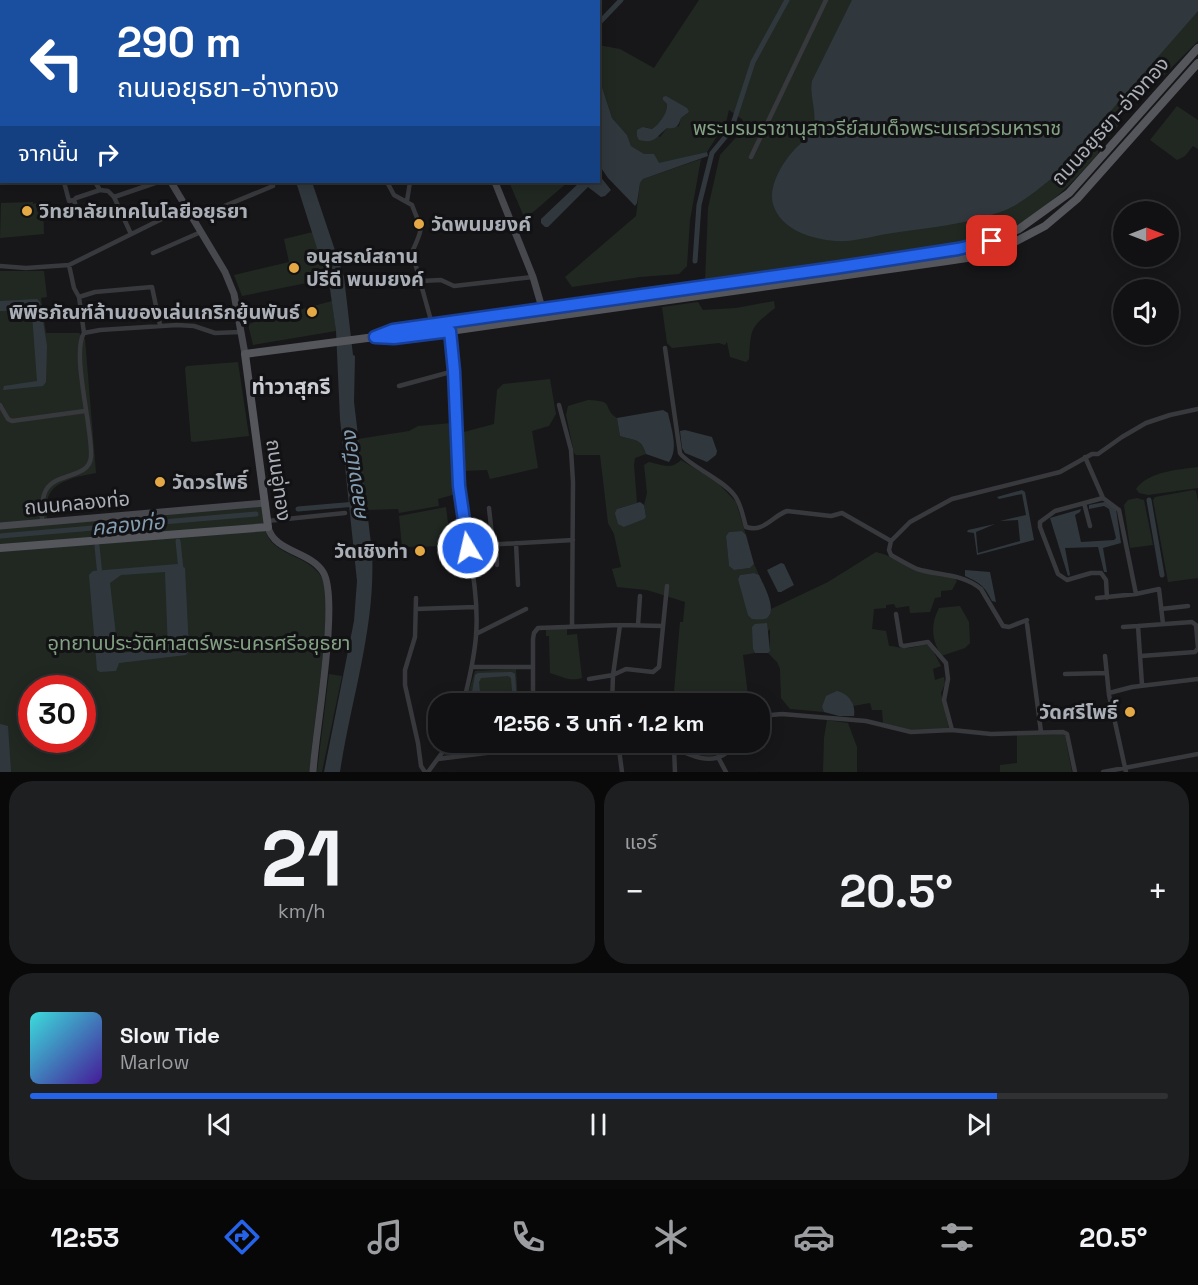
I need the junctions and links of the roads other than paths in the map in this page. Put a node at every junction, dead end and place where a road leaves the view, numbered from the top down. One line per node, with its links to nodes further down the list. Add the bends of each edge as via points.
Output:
1 (826, 0): 4 (street)
2 (1198, 48): 28 (main road, ถนนอยุธยา-อ่างทอง, via 1069,193 1019,229 992,241 947,251)
3 (1198, 63): 29 (main road, ถนนอยุธยา-อ่างทอง, via 1077,199 1045,226 1005,247 980,256)
4 (751, 157)
5 (64, 183): 15 (street, via 69,201)
6 (96, 183): 13 (street)
7 (155, 183): 14 (street)
8 (172, 183): 17 (main road, ถนนอู่ทอง)
9 (388, 183): 16 (street, via 394,195)
10 (410, 183): 16 (street)
11 (495, 183): 25 (main road)
12 (273, 186): 19 (street)
13 (100, 190): 14 (street); 15 (street)
14 (114, 197): 21 (street)
15 (74, 200): 18 (street)
16 (407, 201): 26 (street, via 421,228 412,252)
17 (186, 207): 19 (main road, ถนนอู่ทอง); 21 (street)
18 (78, 213)
19 (193, 219): 20 (main road, ถนนอู่ทอง)
20 (201, 232): 22 (street); 33 (main road, ถนนอู่ทอง, via 234,294)
21 (130, 234): 23 (street)
22 (153, 253)
23 (69, 265): 24 (street); 27 (street)
24 (0, 266)
25 (533, 277): 26 (street, via 454,286 443,281); 28 (main road)
26 (421, 281): 30 (street)
27 (79, 297): 31 (street, via 152,287); 34 (street)
28 (544, 308): 29 (main road); 30 (main road, ถนนอยุธยา-อ่างทอง)
29 (545, 318): 32 (main road, ถนนอยุธยา-อ่างทอง)
30 (432, 324): 35 (main road, ถนนอยุธยา-อ่างทอง)
31 (160, 326): 33 (street); 34 (street)
32 (450, 331): 35 (main road, ถนนอยุธยา-อ่างทอง); 38 (street)
33 (241, 332): 37 (main road, ถนนอู่ทอง)
34 (84, 333): 43 (street, via 80,344)
35 (375, 337): 37 (main road, ถนนอยุธยา-อ่างทอง)
36 (665, 348): 55 (street, via 680,453 735,496 746,527 757,529 788,511 831,516 842,513)
37 (245, 354): 46 (main road, ถนนอู่ทอง)
38 (454, 371): 39 (street); 58 (street, via 459,486)
39 (399, 386)
40 (0, 405): 43 (street, via 12,421)
41 (560, 405): 54 (street, via 571,450)
42 (1198, 409): 44 (street, via 1146,423 1098,454)
43 (85, 411): 50 (street, via 89,465 49,486)
44 (1085, 458): 45 (street); 55 (street, via 1060,472 952,499 909,522)
45 (1103, 498): 47 (street); 63 (street, via 1119,510)
46 (265, 503): 50 (main road, ถนนคลองท่อ); 51 (main road, ถนนอู่ทอง)
47 (1084, 503): 53 (street); 67 (street, via 1055,511 1041,520 1040,527 1058,574 1067,580 1101,573 1106,580)
48 (489, 508): 57 (street)
49 (345, 513): 51 (street)
50 (42, 522): 52 (main road, ถนนคลองท่อ)
51 (268, 524): 59 (main road, ถนนคลองท่อ); 109 (main road, ถนนอู่ทอง, via 272,537 317,565 328,583 326,660)
52 (0, 526)
53 (1090, 526)
54 (573, 540): 56 (street); 77 (street)
55 (891, 541): 98 (street, via 891,555 918,569 977,585 1003,626 1027,622)
56 (516, 543): 57 (street); 61 (street)
57 (494, 545): 58 (street); 60 (street)
58 (468, 546): 69 (street)
59 (0, 548)
60 (497, 565)
61 (518, 585)
62 (667, 586): 78 (street)
63 (1136, 594): 67 (street); 72 (street, via 1159,589)
64 (640, 596): 76 (street)
65 (416, 598): 70 (street)
66 (1097, 598): 67 (street)
67 (1107, 598)
68 (1188, 606): 72 (street)
69 (475, 607): 70 (street); 81 (street)
70 (416, 609): 110 (street, via 415,637 405,670 405,685 421,766)
71 (526, 609): 81 (street)
72 (1161, 609): 74 (street)
73 (896, 614): 97 (street, via 901,645 928,642 946,663 944,700)
74 (1163, 624): 79 (street); 83 (street, via 1194,622 1197,650)
75 (620, 625): 76 (street); 77 (street); 88 (street)
76 (638, 625): 78 (street)
77 (572, 626): 85 (street, via 535,630)
78 (663, 626): 88 (street, via 657,670 626,669)
79 (1138, 626): 80 (street); 83 (street)
80 (1123, 627)
81 (476, 634): 84 (street)
82 (1105, 656): 86 (street)
83 (1141, 656): 91 (street)
84 (473, 667): 85 (street); 92 (street)
85 (532, 667): 93 (street)
86 (1106, 673): 87 (street); 95 (street)
87 (1065, 674)
88 (613, 675): 89 (street); 94 (street)
89 (589, 679)
90 (1198, 679): 91 (street)
91 (1142, 685): 95 (street)
92 (465, 693)
93 (533, 693)
94 (612, 693)
95 (1109, 693): 108 (street)
96 (770, 716): 97 (street, via 866,721 911,732)
97 (952, 730): 98 (street, via 991,734)
98 (1041, 732): 114 (street, via 1067,734)
99 (442, 753): 107 (street)
100 (480, 753): 107 (street)
101 (617, 753): 111 (street)
102 (674, 753): 112 (street)
103 (688, 753): 106 (street, via 703,758)
104 (723, 753): 106 (street)
105 (1198, 754): 108 (street, via 1132,766)
106 (718, 757): 113 (street)
107 (438, 759): 110 (street)
108 (1126, 771): 115 (street)
109 (313, 772)
110 (426, 772)
111 (622, 772)
112 (675, 772)
113 (726, 772)
114 (1075, 772)
115 (1103, 772)

